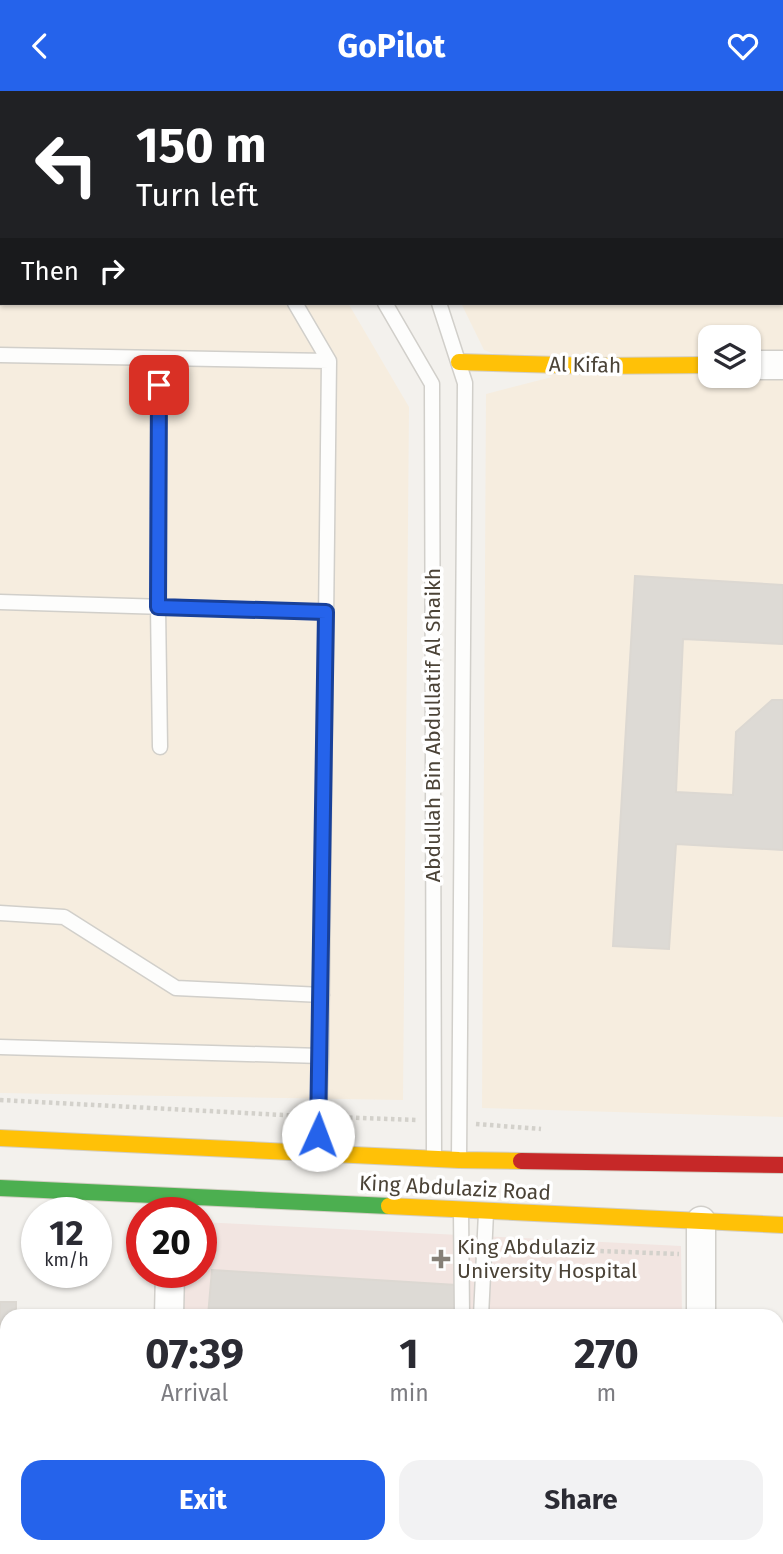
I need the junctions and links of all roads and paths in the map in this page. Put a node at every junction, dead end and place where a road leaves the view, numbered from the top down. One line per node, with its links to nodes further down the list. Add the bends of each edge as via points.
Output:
1 (296, 305): 6 (lane)
2 (386, 305): 24 (lane, Abdullah Bin Abdullatif Al Shaikh, via 432,384)
3 (440, 305): 7 (lane, Abdullah Bin Abdullatif Al Shaikh)
4 (0, 355): 5 (lane)
5 (159, 358): 6 (lane); 12 (lane)
6 (329, 361): 13 (lane)
7 (459, 362): 8 (main road, Al Kifah); 25 (lane, Abdullah Bin Abdullatif Al Shaikh, via 466,383)
8 (698, 365)
9 (761, 365): 10 (street)
10 (783, 365)
11 (0, 602): 12 (lane)
12 (158, 607): 13 (lane); 14 (lane)
13 (326, 612): 16 (lane)
14 (160, 747)
15 (0, 913): 16 (lane, via 64,917 176,988)
16 (321, 995): 18 (lane)
17 (0, 1047): 18 (lane)
18 (321, 1056): 20 (lane)
19 (0, 1100): 20 (path)
20 (319, 1117): 21 (path); 23 (lane)
21 (425, 1120)
22 (0, 1138): 23 (main road, King Abdulaziz Road)
23 (318, 1154): 24 (main road, King Abdulaziz Road)
24 (434, 1159): 25 (main road, King Abdulaziz Road)
25 (459, 1160): 26 (main road, King Abdulaziz Road)
26 (783, 1165)
27 (0, 1188): 28 (main road, King Abdulaziz Road)
28 (126, 1200)
29 (217, 1205): 30 (main road, King Abdulaziz Road)
30 (461, 1209): 31 (main road, King Abdulaziz Road); 38 (lane)
31 (487, 1210): 32 (main road, King Abdulaziz Road); 39 (lane)
32 (701, 1221): 33 (main road, King Abdulaziz Road); 35 (street)
33 (783, 1225)
34 (545, 1249): 35 (path)
35 (701, 1255): 40 (street)
36 (170, 1288): 37 (street)
37 (169, 1309)
38 (462, 1309)
39 (481, 1309)
40 (701, 1309)

